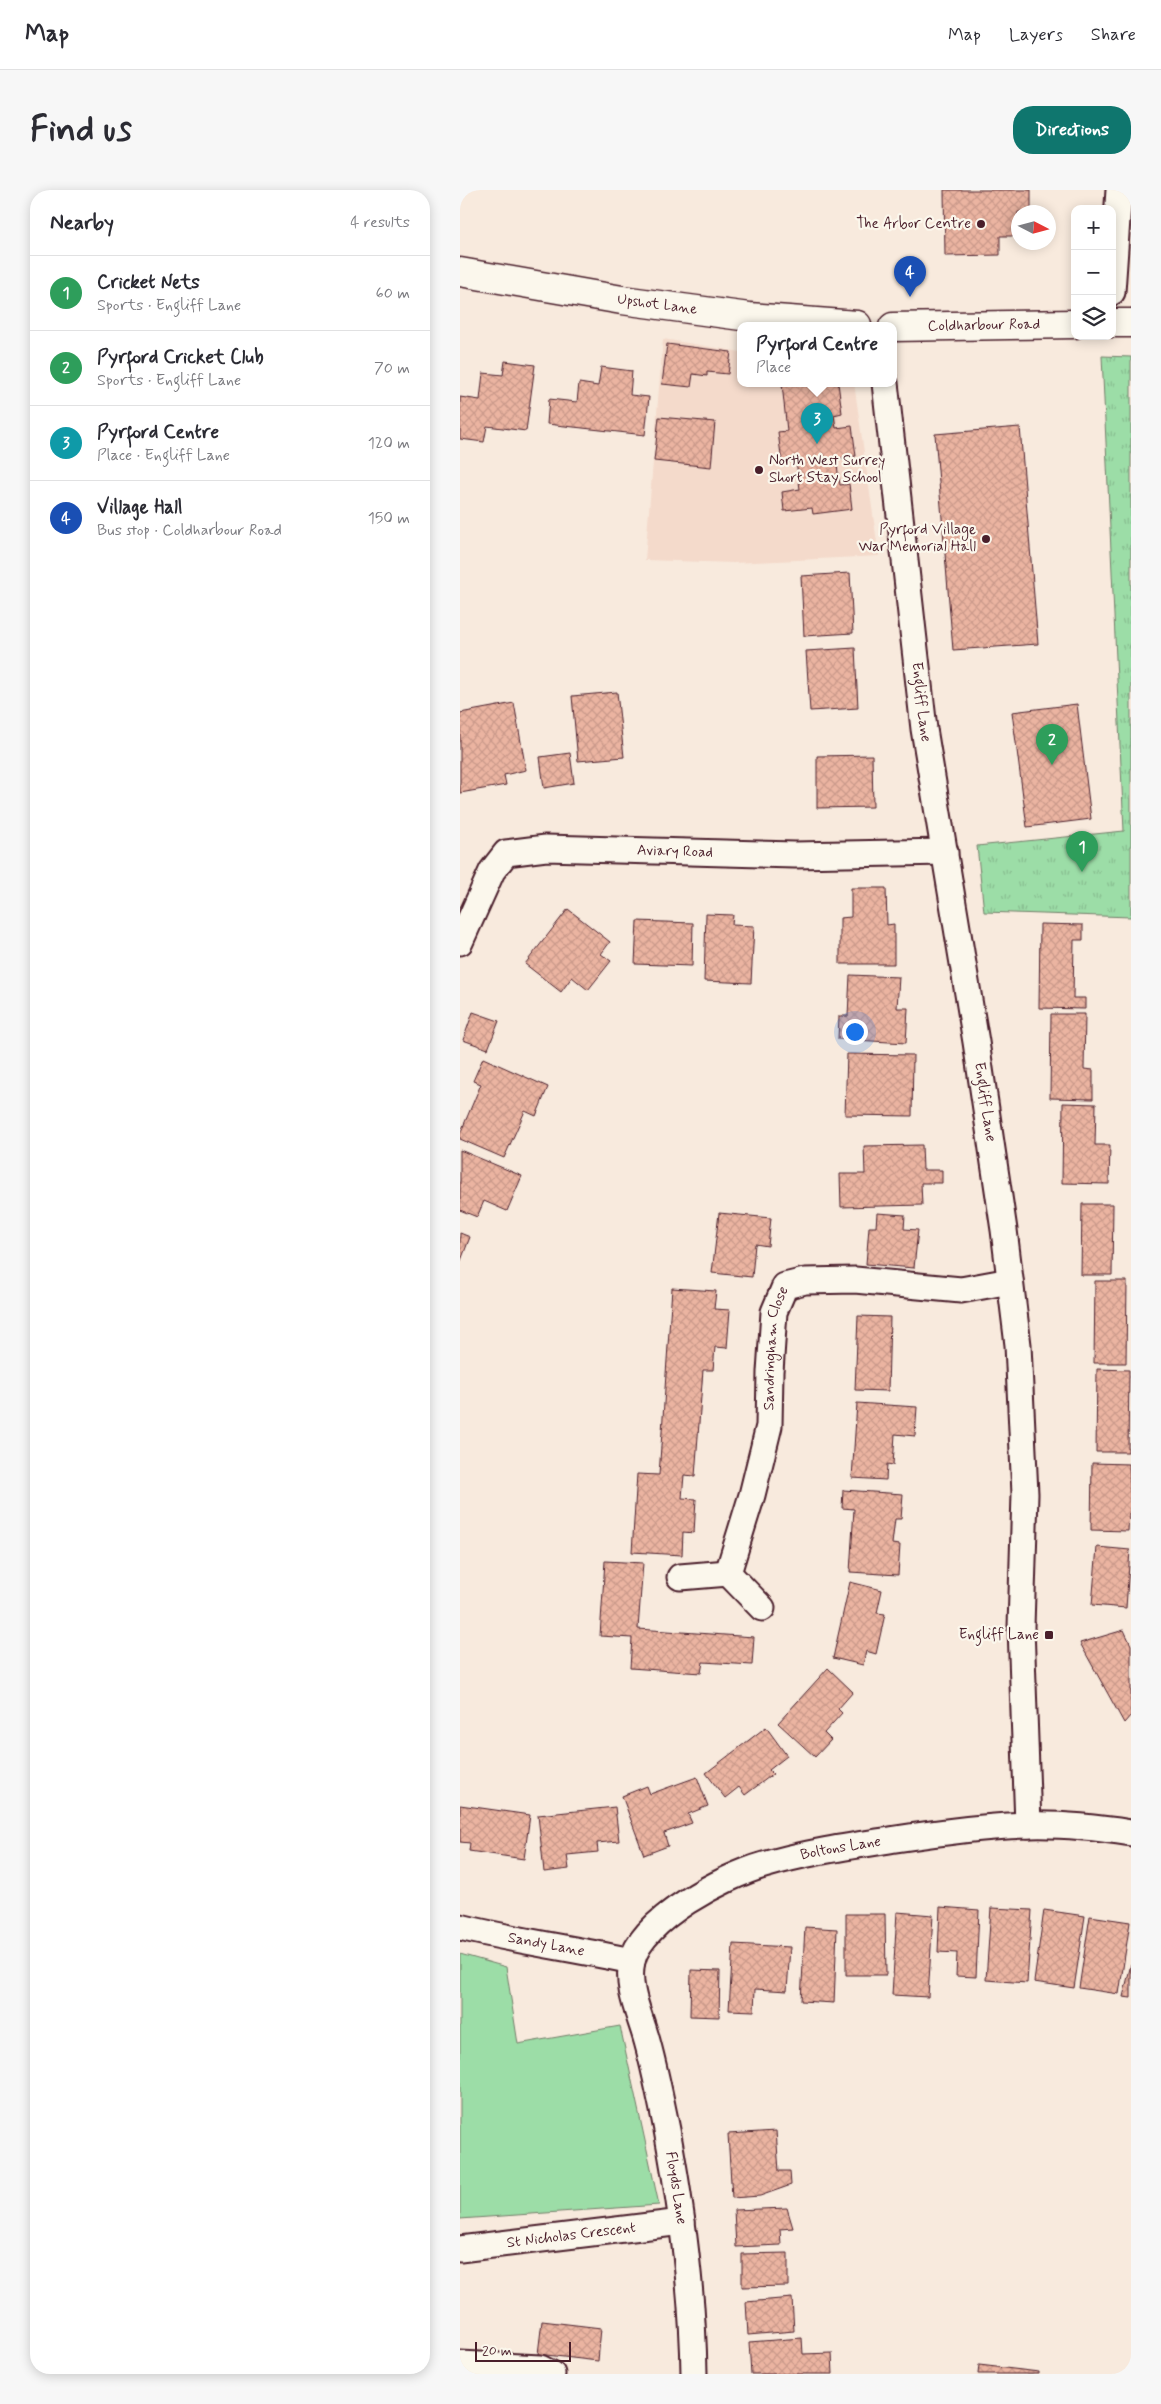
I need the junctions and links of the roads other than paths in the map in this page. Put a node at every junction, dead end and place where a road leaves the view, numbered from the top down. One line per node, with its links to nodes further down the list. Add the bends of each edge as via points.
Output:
1 (1119, 190): 2 (street)
2 (1115, 250)
3 (460, 272): 4 (main road, Upshot Lane, via 632,302)
4 (816, 322)
5 (1116, 323): 6 (main road)
6 (1131, 323)
7 (1071, 324): 8 (main road, Coldharbour Road)
8 (897, 327)
9 (885, 387): 10 (street, Engliff Lane, via 924,729)
10 (945, 852): 11 (street, Aviary Road, via 796,855 546,848 506,853 492,871); 12 (street, Engliff Lane)
11 (460, 942)
12 (1010, 1280): 13 (street, Sandringham Close, via 961,1290 855,1280 804,1280 785,1286 774,1312 769,1426); 16 (street, Engliff Lane, via 1018,1345 1025,1494 1022,1627)
13 (728, 1573): 14 (street); 15 (street)
14 (680, 1578)
15 (762, 1608)
16 (1028, 1825): 17 (street, Boltons Lane, via 1099,1828); 19 (street, Boltons Lane, via 984,1827 896,1839 762,1865 714,1886 673,1910 650,1930)
17 (1131, 1833)
18 (460, 1927): 19 (street, Sandy Lane)
19 (632, 1961): 20 (street, Boltons Lane, via 631,1982)
20 (636, 2005): 21 (street, Floyds Lane, via 667,2129)
21 (682, 2222): 22 (street, St Nicholas Crescent); 25 (street, Floyds Lane)
22 (460, 2249)
23 (460, 2364): 24 (street, via 540,2368)
24 (552, 2374)
25 (694, 2374)

